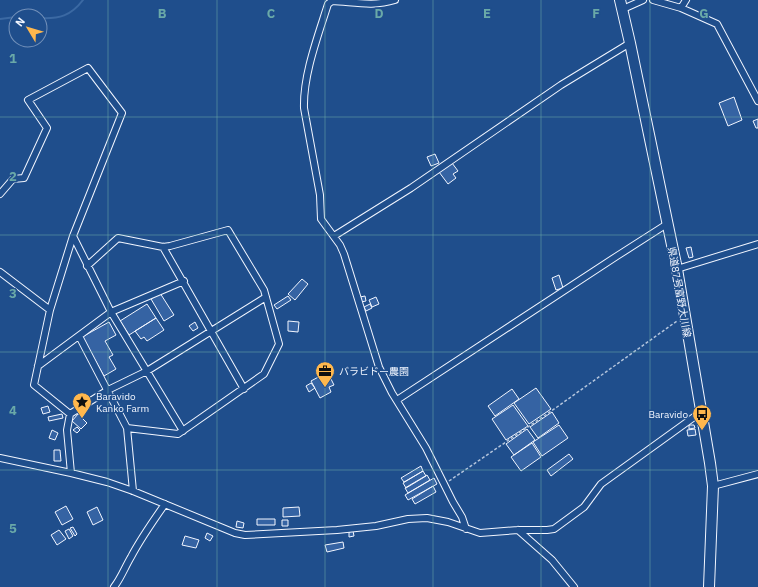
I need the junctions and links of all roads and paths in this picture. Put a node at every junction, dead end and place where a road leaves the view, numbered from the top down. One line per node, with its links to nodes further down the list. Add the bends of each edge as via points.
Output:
1 (394, 0): 12 (street, via 383,4 332,1 328,4 314,49 304,95 304,108 322,219)
2 (643, 0): 5 (street)
3 (653, 0): 6 (street)
4 (686, 0): 6 (street)
5 (621, 5): 7 (main road, 県道87号富野大川線)
6 (681, 8): 8 (street, via 716,24)
7 (630, 43): 10 (main road, 県道87号富野大川線); 12 (street, via 561,85 411,188)
8 (758, 101)
9 (0, 194): 11 (street, via 13,179 24,178 47,128 28,100 88,68 122,113)
10 (667, 224): 16 (main road, 県道87号富野大川線); 29 (street)
11 (73, 236): 15 (street); 20 (street)
12 (334, 236): 29 (street, via 344,254 379,367)
13 (758, 244): 16 (street)
14 (163, 246): 15 (street, via 118,238); 18 (street); 19 (street, via 228,230)
15 (87, 266): 21 (street)
16 (677, 269): 22 (main road, 県道87号富野大川線)
17 (0, 272): 20 (street)
18 (184, 281): 21 (street); 23 (street)
19 (266, 297): 23 (street); 27 (street, via 279,344 264,374)
20 (50, 310): 25 (street)
21 (111, 312): 24 (street); 26 (street)
22 (685, 316): 30 (main road, 県道87号富野大川線); 37 (path)
23 (211, 330): 26 (street); 27 (street)
24 (78, 336): 25 (street); 28 (street)
25 (38, 366): 31 (street, via 34,385)
26 (147, 371): 28 (street); 33 (street)
27 (244, 389): 33 (street)
28 (108, 390): 31 (street); 32 (street)
29 (397, 400): 37 (street)
30 (701, 412): 38 (main road, 県道87号富野大川線); 42 (street, via 601,484 584,507 560,526 547,530)
31 (70, 414): 35 (street, via 66,430)
32 (127, 428): 33 (street, via 178,434); 39 (street)
33 (183, 430)
34 (0, 458): 35 (street)
35 (71, 473): 39 (street)
36 (758, 474): 38 (street)
37 (444, 484): 41 (street)
38 (713, 486): 45 (main road, 県道87号富野大川線)
39 (133, 491): 40 (street)
40 (165, 504): 41 (street, via 245,535 337,530 428,518); 43 (street, via 144,532)
41 (466, 529): 42 (street, via 480,533)
42 (518, 530): 44 (street, via 552,560)
43 (114, 587)
44 (574, 587)
45 (709, 587)

